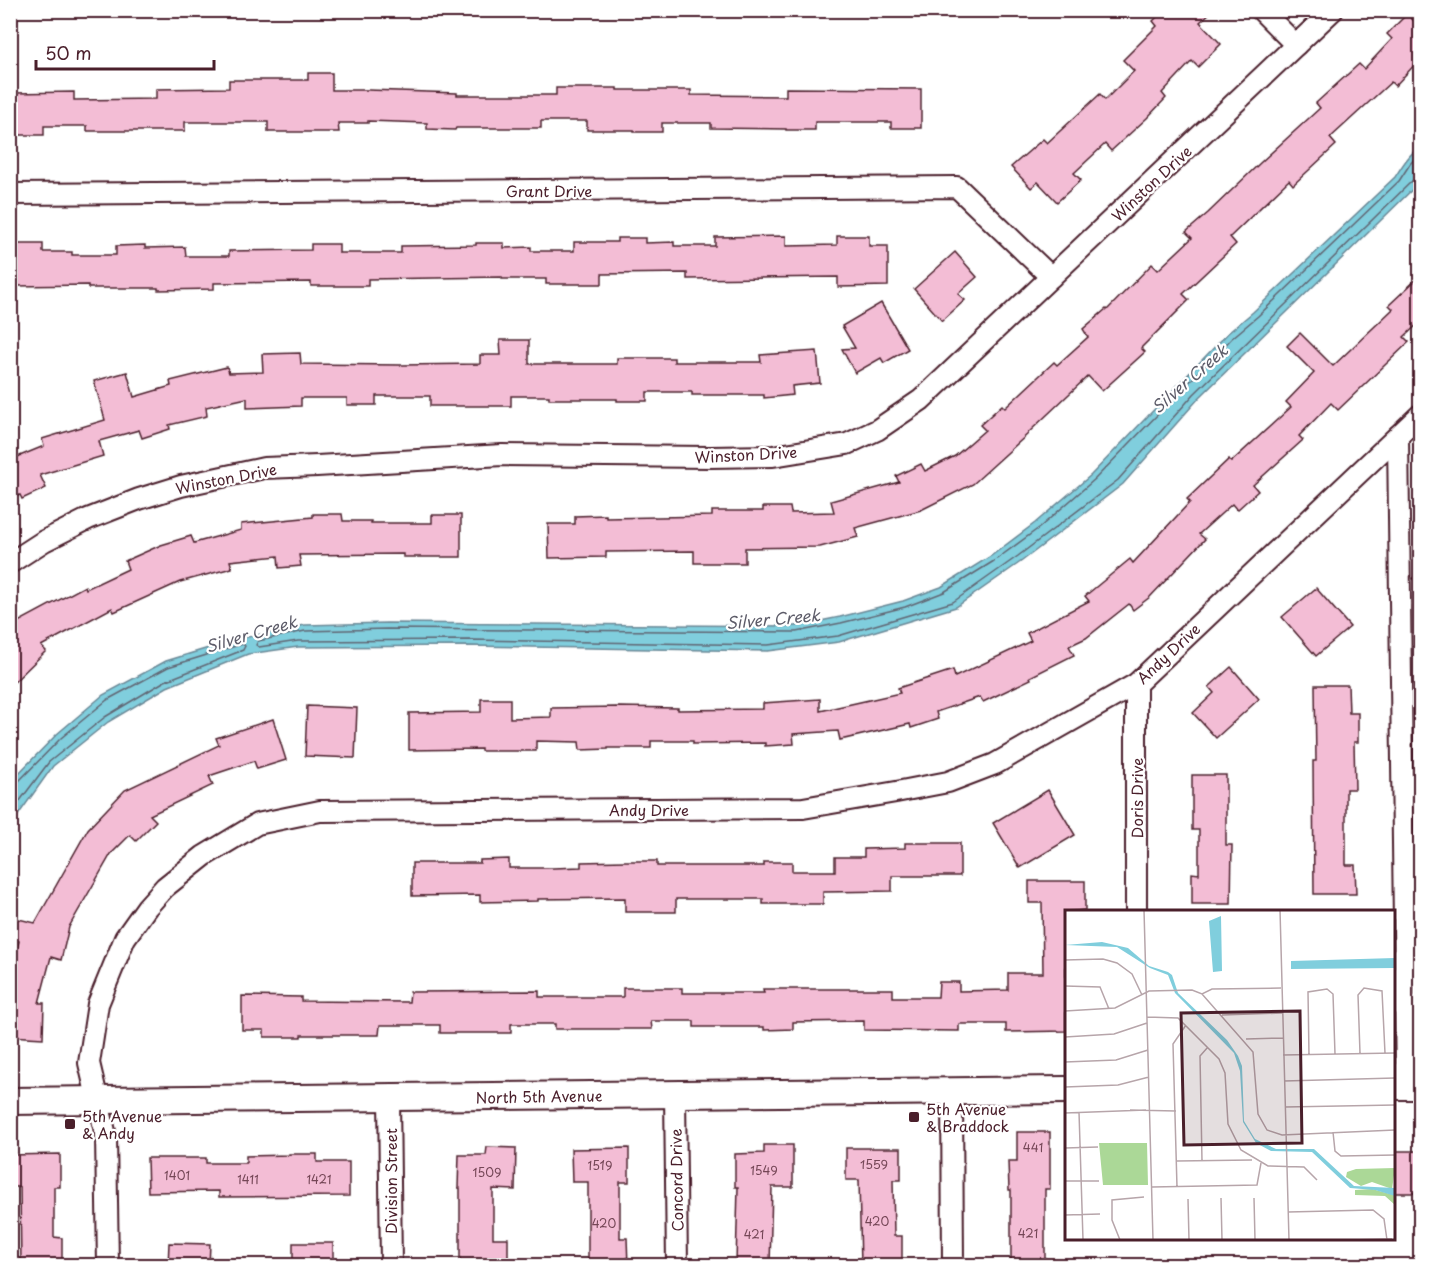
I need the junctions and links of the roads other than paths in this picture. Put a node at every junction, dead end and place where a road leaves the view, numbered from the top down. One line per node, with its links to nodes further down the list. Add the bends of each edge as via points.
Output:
1 (1261, 10): 3 (street)
2 (1334, 10): 3 (street, Winston Drive)
3 (1296, 45): 5 (street, Winston Drive)
4 (10, 194): 5 (street, Grant Drive, via 957,187)
5 (1051, 277): 8 (street, Winston Drive, via 921,400 877,430 847,444 773,456 502,455 264,468 139,499 88,519)
6 (1420, 415): 7 (street, Andy Drive)
7 (1398, 436): 9 (street, Andy Drive); 11 (street)
8 (10, 563)
9 (1136, 684): 10 (street, Doris Drive); 16 (street, Andy Drive, via 995,764 948,782 803,808 320,811 257,824 174,879 125,938 98,1004 89,1063)
10 (1136, 910)
11 (1407, 1086)
12 (1065, 1090): 13 (street, North 5th Avenue)
13 (952, 1091): 14 (street, North 5th Avenue); 21 (street)
14 (675, 1094): 15 (street, North 5th Avenue); 20 (street, Concord Drive)
15 (389, 1097): 16 (street, North 5th Avenue); 19 (street, Division Street)
16 (98, 1100): 17 (street, North 5th Avenue); 18 (street, Andy Drive, via 106,1136)
17 (10, 1101)
18 (108, 1266)
19 (391, 1266)
20 (677, 1266)
21 (953, 1266)

